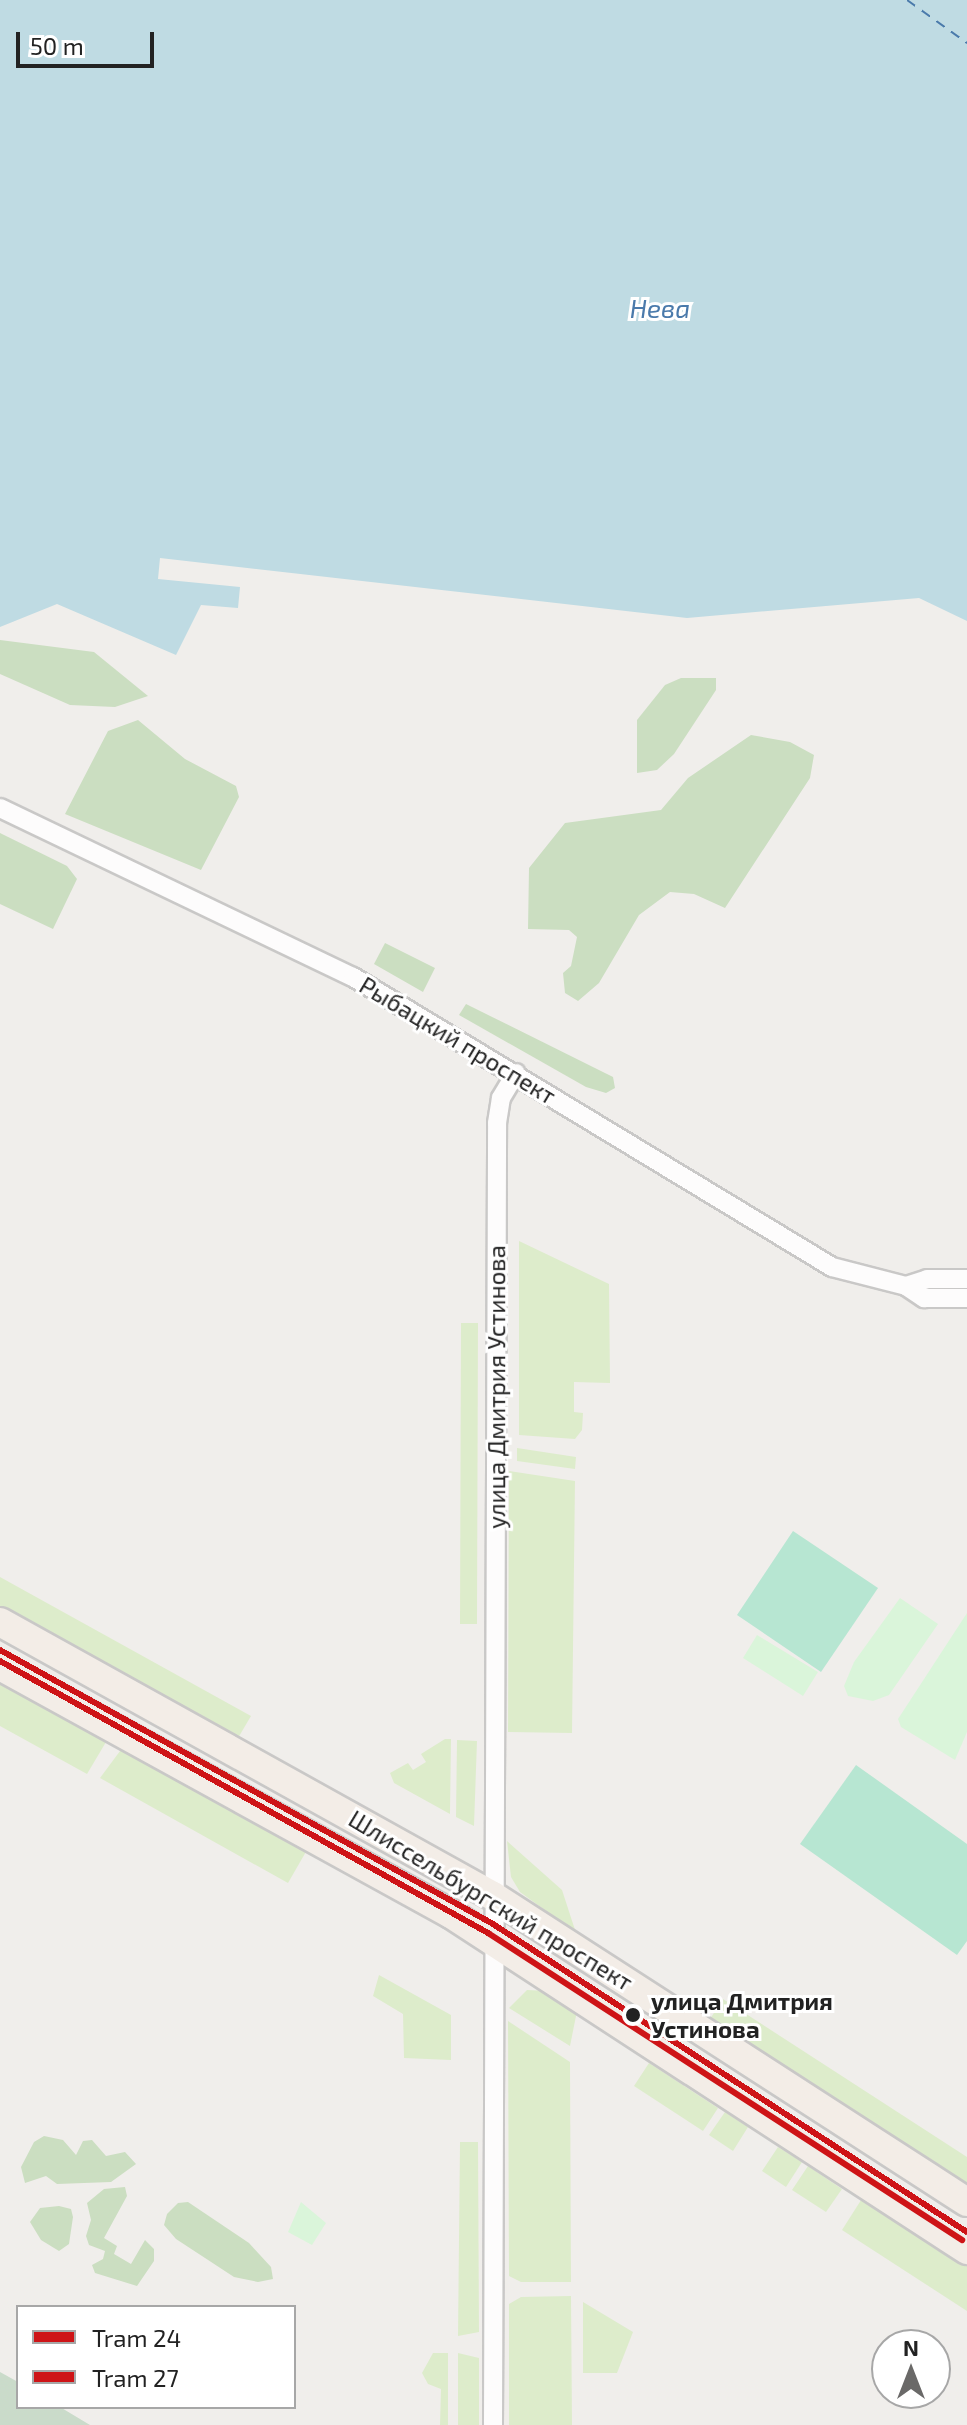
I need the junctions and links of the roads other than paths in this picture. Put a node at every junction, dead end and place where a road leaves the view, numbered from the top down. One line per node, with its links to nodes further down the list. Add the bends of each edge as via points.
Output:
1 (0, 808): 2 (street, Рыбацкий проспект, via 353,977)
2 (516, 1073): 4 (street, Рыбацкий проспект, via 832,1267); 8 (street, улица Дмитрия Устинова, via 501,1098 497,1123)
3 (967, 1279): 4 (street, Рыбацкий проспект, via 927,1279)
4 (906, 1286): 5 (street, Рыбацкий проспект, via 924,1298)
5 (967, 1298)
6 (0, 1622): 8 (main road, Шлиссельбургский проспект)
7 (0, 1666): 9 (main road, Шлиссельбургский проспект)
8 (493, 1896): 9 (street, улица Дмитрия Устинова); 10 (main road, Шлиссельбургский проспект)
9 (493, 1941): 11 (main road, Шлиссельбургский проспект); 12 (street, улица Дмитрия Устинова)
10 (967, 2202)
11 (967, 2250)
12 (493, 2425)

